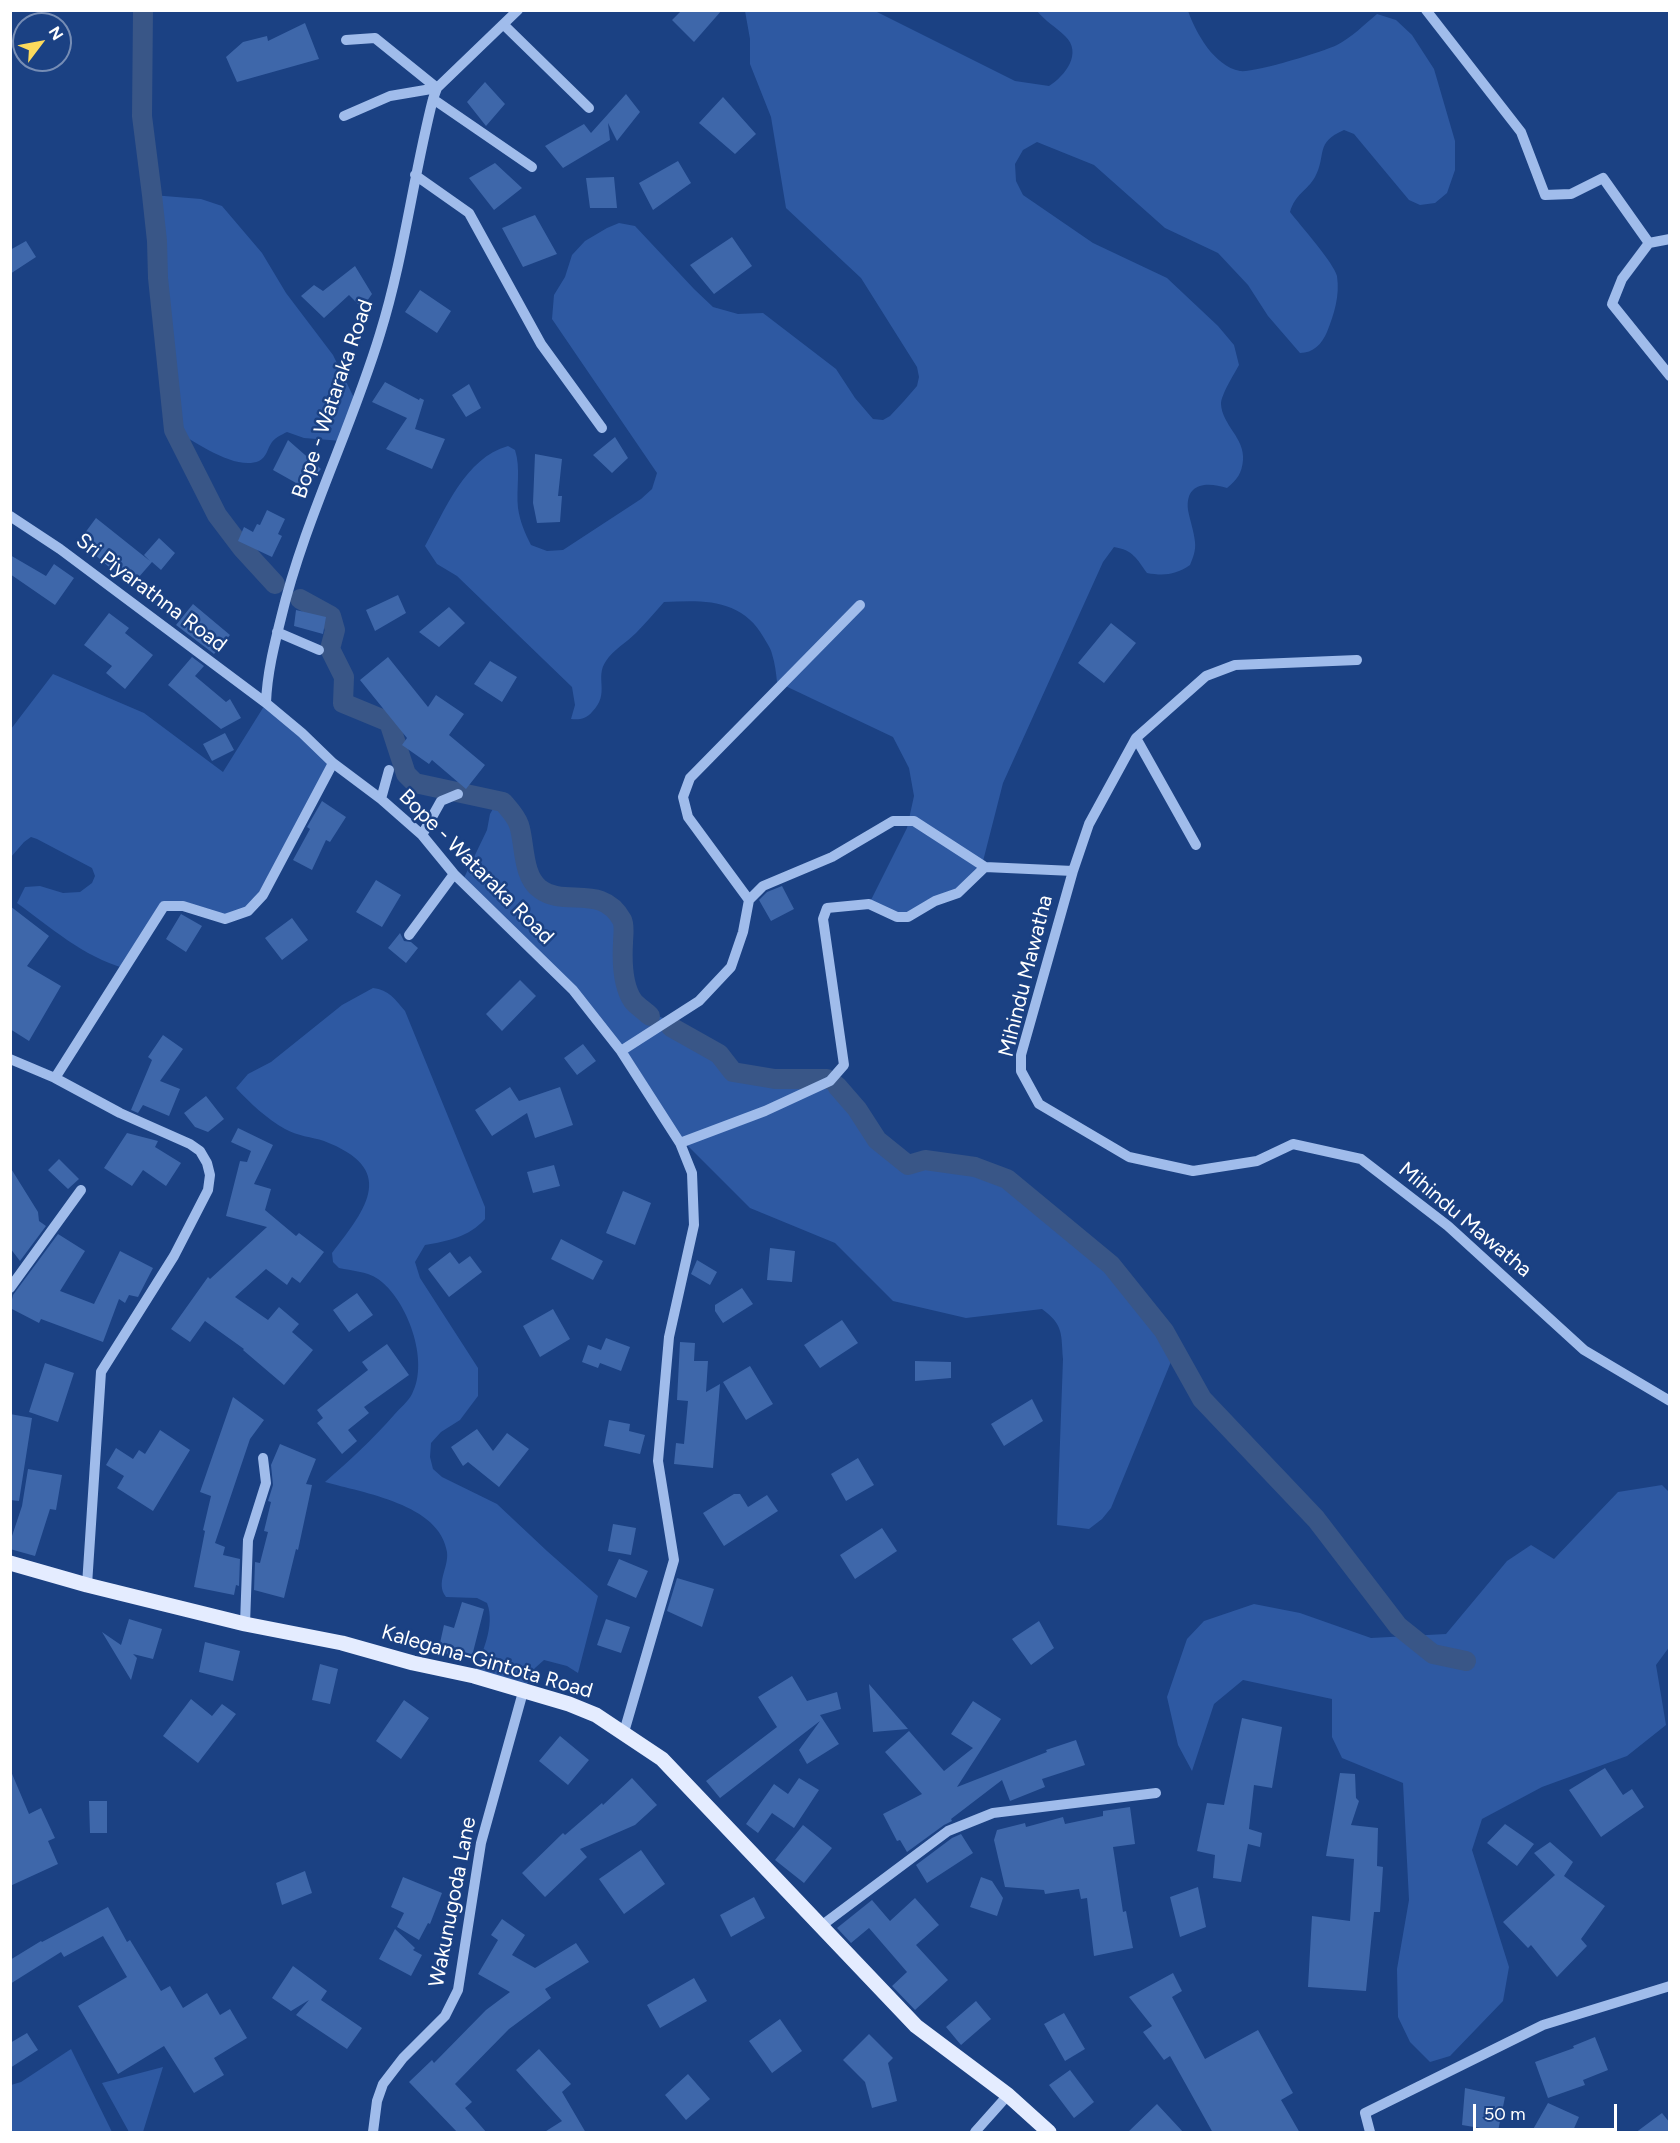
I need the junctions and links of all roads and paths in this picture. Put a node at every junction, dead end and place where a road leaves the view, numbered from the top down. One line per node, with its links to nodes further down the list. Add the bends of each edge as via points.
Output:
1 (518, 10): 3 (street, Bope - Wataraka Road)
2 (1426, 10): 12 (street, via 1521,132 1545,195 1571,194 1603,178)
3 (504, 25): 5 (street, Bope - Wataraka Road); 7 (street)
4 (346, 40): 5 (street, via 375,38)
5 (437, 88): 6 (street, Bope - Wataraka Road); 8 (street, via 390,96)
6 (433, 99): 9 (street); 10 (street, Bope - Wataraka Road)
7 (589, 108)
8 (344, 116)
9 (532, 167)
10 (415, 175): 14 (street, via 469,213 541,344); 17 (street, Bope - Wataraka Road, via 380,334 291,577)
11 (1670, 239): 12 (street)
12 (1649, 243): 13 (street, via 1622,279 1612,304)
13 (1670, 376)
14 (602, 428)
15 (10, 516): 20 (street, Sri Piyarathna Road)
16 (860, 605): 31 (street, via 690,778 683,797 688,818)
17 (277, 632): 18 (street); 20 (street, Bope - Wataraka Road)
18 (319, 650)
19 (1357, 660): 21 (street, Mihindu Mawatha, via 1235,664 1206,676)
20 (266, 703): 22 (street, Bope - Wataraka Road)
21 (1136, 738): 27 (street); 29 (street, Mihindu Mawatha, via 1089,824)
22 (333, 763): 25 (street, Bope - Wataraka Road); 35 (street, via 263,895 248,912 225,919 183,906 164,906)
23 (389, 770): 25 (street)
24 (458, 794): 26 (street, via 441,801)
25 (381, 799): 26 (street, Bope - Wataraka Road)
26 (422, 835): 30 (street, Bope - Wataraka Road)
27 (1196, 845)
28 (985, 867): 29 (street); 31 (street, via 914,821 893,821 832,857 763,886); 36 (street, via 958,893 908,917 897,917 868,904 827,908 823,919 844,1065 830,1081)
29 (1073, 871): 39 (street, Mihindu Mawatha, via 1021,1055 1021,1071 1039,1104 1129,1156 1193,1171 1257,1161 1293,1144 1361,1159 1448,1226 1584,1350)
30 (454, 874): 32 (street); 33 (street, Bope - Wataraka Road, via 573,990)
31 (749, 900): 33 (street, via 731,967 699,1001)
32 (409, 935)
33 (621, 1051): 36 (street, Bope - Wataraka Road)
34 (10, 1059): 35 (street)
35 (55, 1078): 42 (street, via 190,1144 200,1151 210,1175 202,1204 174,1256 101,1372)
36 (680, 1143): 45 (street, Bope - Wataraka Road, via 692,1173 694,1225 669,1336 658,1461 674,1560)
37 (81, 1190): 38 (street)
38 (10, 1288)
39 (1670, 1401)
40 (263, 1458): 43 (street, via 266,1483 248,1540)
41 (10, 1563): 42 (main road, Kalegana-Gintota Road)
42 (87, 1585): 43 (main road, Kalegana-Gintota Road)
43 (245, 1624): 44 (main road, Kalegana-Gintota Road, via 342,1643)
44 (523, 1692): 45 (main road, Kalegana-Gintota Road, via 569,1704); 50 (street, Wakunugoda Lane, via 481,1843 458,1990 445,2016 382,2084)
45 (624, 1732): 47 (main road, Kalegana-Gintota Road, via 662,1760)
46 (1156, 1793): 47 (street, via 993,1813 948,1831)
47 (821, 1926): 49 (main road, Kalegana-Gintota Road, via 916,2026)
48 (1670, 1986): 53 (street, via 1543,2025 1365,2113)
49 (1008, 2095): 51 (street); 52 (main road, Kalegana-Gintota Road)
50 (373, 2133)
51 (975, 2133)
52 (1050, 2133)
53 (1370, 2133)

